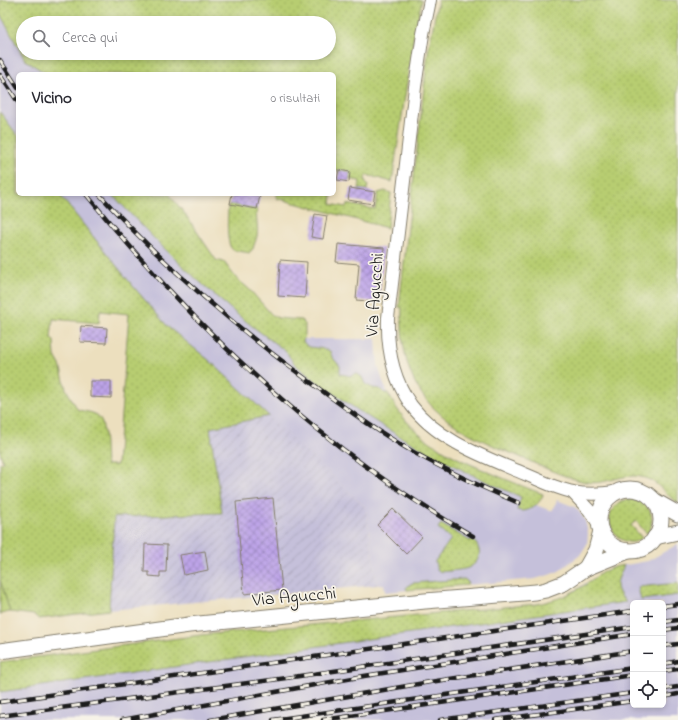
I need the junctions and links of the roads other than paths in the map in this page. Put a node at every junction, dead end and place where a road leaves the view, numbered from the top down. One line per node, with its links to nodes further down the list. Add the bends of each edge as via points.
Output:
1 (430, 0): 2 (street, Via Agucchi, via 415,87 390,301 388,336 394,370 411,404 429,424 444,435 496,462)
2 (572, 492): 3 (street, Via Agucchi); 6 (street, Via Agucchi, via 585,505)
3 (616, 492): 4 (street, via 637,489); 6 (street, via 603,504 599,515)
4 (655, 502): 5 (street); 8 (street, via 659,508 661,523)
5 (678, 514)
6 (600, 527): 9 (street, via 611,544 620,550); 10 (street, Via Agucchi, via 596,550)
7 (678, 532): 8 (street)
8 (655, 538): 9 (street, via 642,548)
9 (628, 551): 10 (street, Via Agucchi)
10 (586, 568): 11 (street, Via Agucchi, via 564,583 536,592 189,625)
11 (0, 651)

